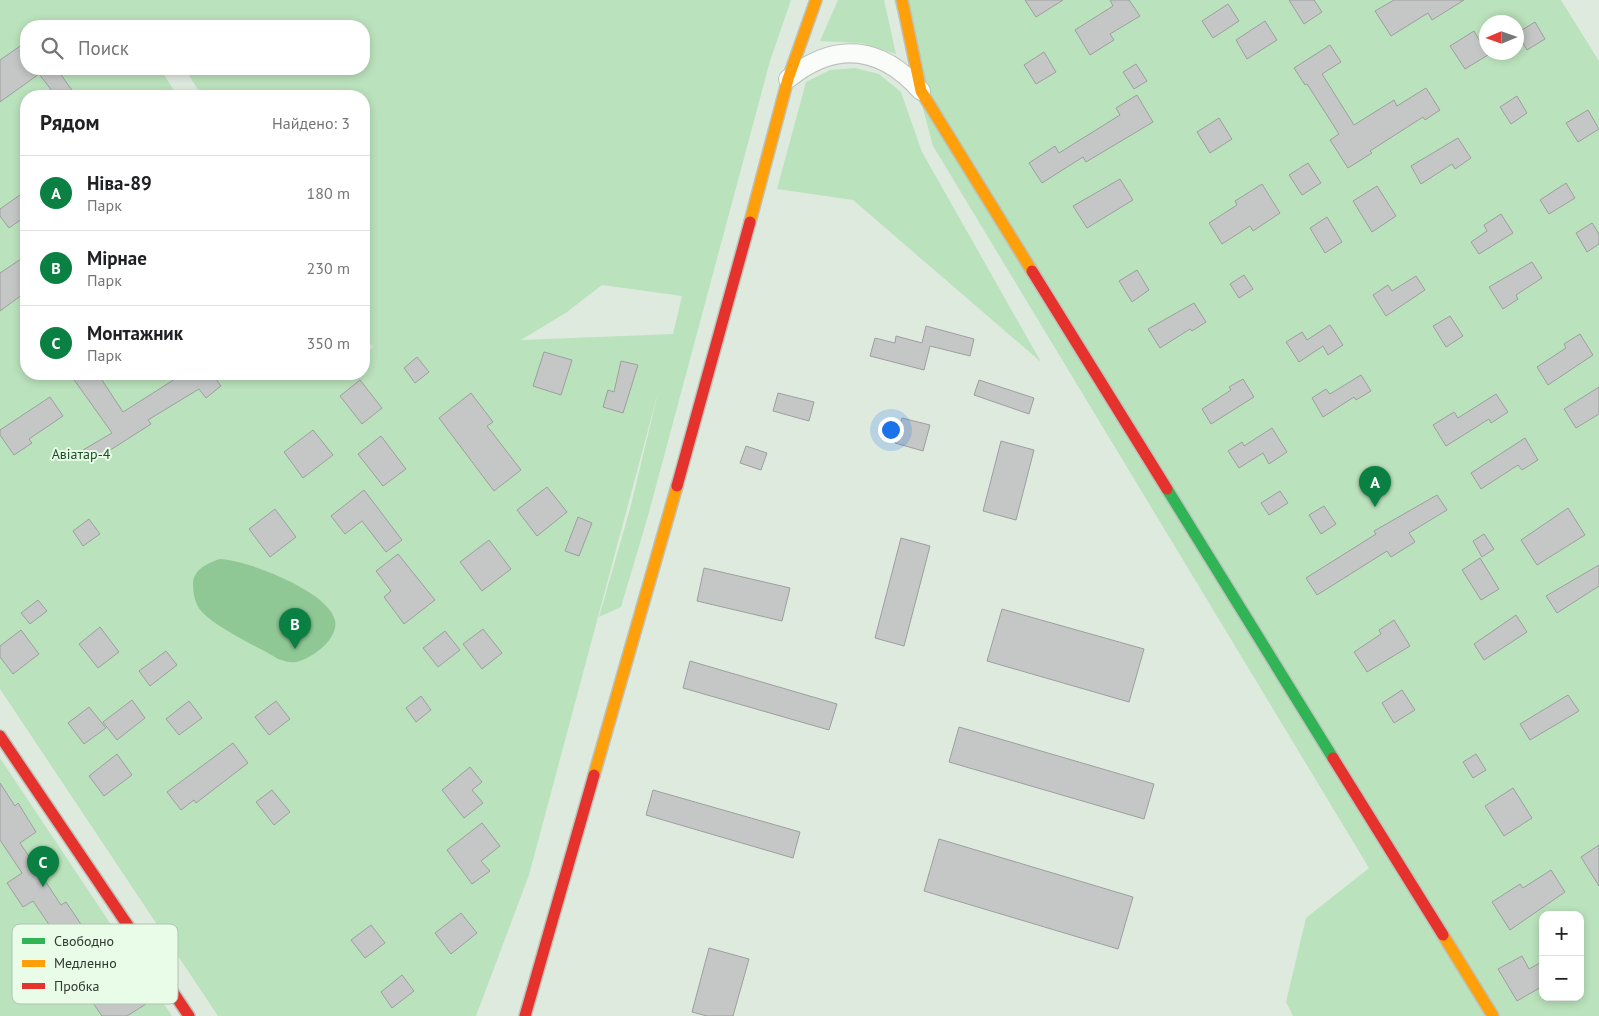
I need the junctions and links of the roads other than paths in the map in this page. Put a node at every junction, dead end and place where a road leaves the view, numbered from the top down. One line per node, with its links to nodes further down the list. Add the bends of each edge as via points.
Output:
1 (816, 0): 3 (street)
2 (902, 0): 4 (street)
3 (788, 79): 4 (street, via 827,55 862,53 896,68); 9 (street, via 720,337)
4 (922, 91): 10 (street)
5 (0, 736): 6 (street)
6 (127, 924)
7 (178, 1000): 8 (street)
8 (189, 1016)
9 (525, 1016)
10 (1493, 1016)

